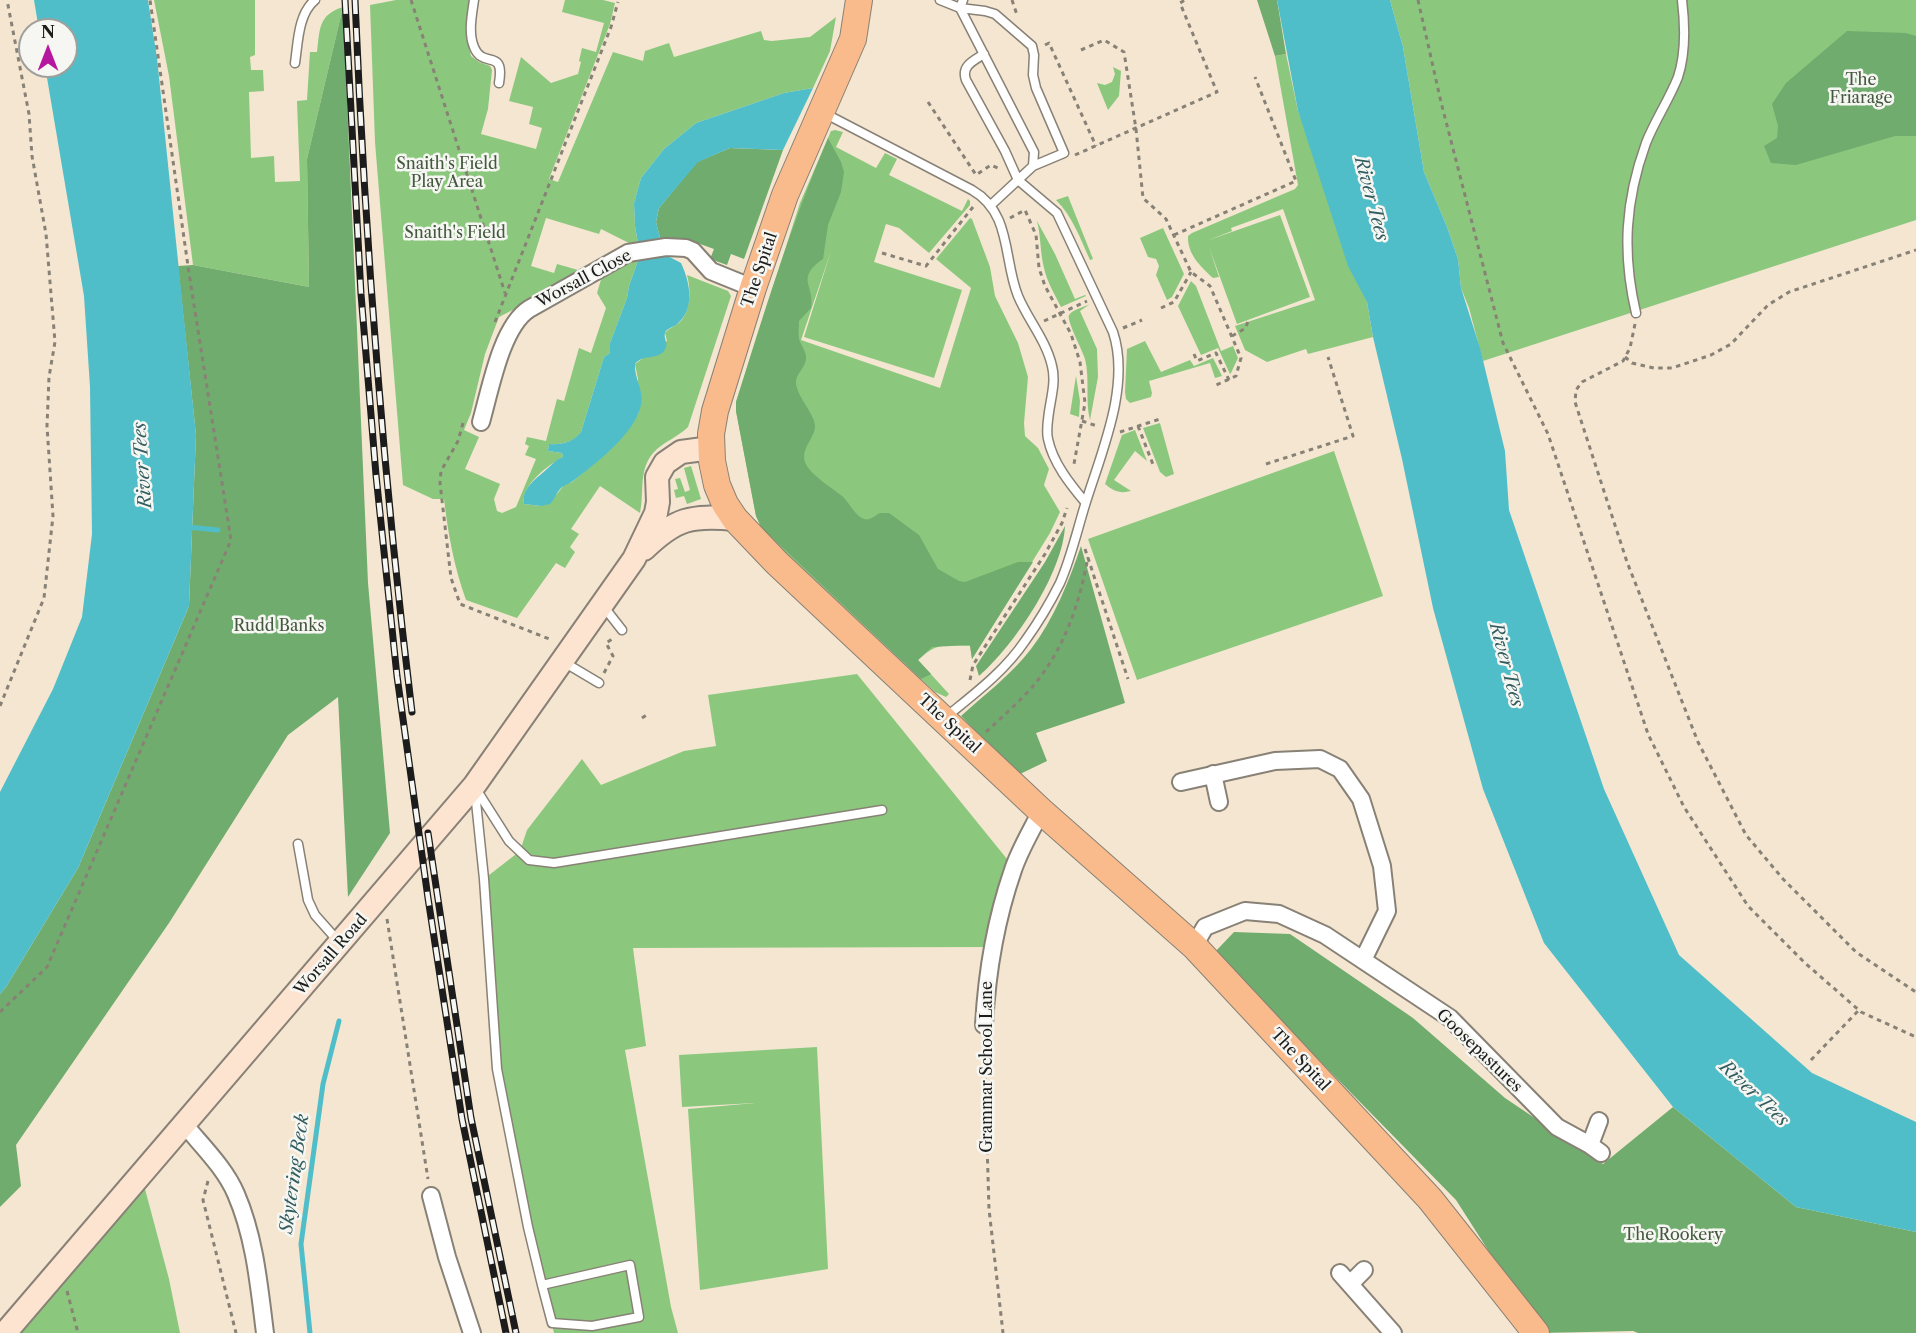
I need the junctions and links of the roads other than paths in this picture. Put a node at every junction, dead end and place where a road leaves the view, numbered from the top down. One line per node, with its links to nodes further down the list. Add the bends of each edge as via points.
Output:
1 (315, 0): 8 (lane, via 303,20)
2 (474, 0): 9 (lane, via 474,47 483,57 500,64)
3 (859, 0): 10 (main road, The Spital, via 853,39)
4 (940, 0): 6 (lane)
5 (1682, 0): 15 (lane, via 1683,54 1678,76 1647,140 1632,190 1627,260)
6 (961, 4): 7 (lane); 11 (lane, via 995,14 1032,46 1036,88 1064,153)
7 (984, 54): 11 (lane, via 1034,152); 12 (lane, via 965,68 964,74)
8 (295, 63)
9 (499, 84)
10 (821, 111): 13 (lane, via 981,195); 14 (main road, The Spital, via 792,176)
11 (1033, 166): 12 (lane)
12 (1018, 180): 13 (lane); 18 (lane, via 1058,213 1118,347 1113,414)
13 (991, 205): 18 (lane, via 1006,242 1023,308 1042,339 1053,368 1047,439 1062,471)
14 (753, 288): 16 (street, Worsall Close, via 711,271 686,248 666,247 619,257 519,316 495,371); 17 (main road, The Spital, via 717,404)
15 (1636, 313)
16 (481, 423)
17 (711, 448): 19 (main road, The Spital, via 717,485); 20 (main road, Worsall Road, via 681,452 661,468 656,513)
18 (1086, 502): 25 (lane, via 1060,581 1028,636 1008,663)
19 (735, 519): 20 (main road, Worsall Road, via 708,516 675,524); 25 (main road, The Spital)
20 (634, 559): 21 (main road, Worsall Road)
21 (601, 604): 22 (lane); 23 (main road, Worsall Road)
22 (622, 630)
23 (561, 661): 24 (lane); 28 (main road, Worsall Road)
24 (599, 683)
25 (943, 719): 31 (main road, The Spital)
26 (1213, 774): 27 (street); 29 (street); 35 (street, via 1275,761 1320,759 1340,769 1361,799 1382,866 1387,911)
27 (1181, 782)
28 (474, 786): 30 (lane, via 509,841 529,860 554,863); 33 (main road, Worsall Road); 41 (lane, via 497,1070)
29 (1219, 802)
30 (882, 810)
31 (1041, 810): 34 (main road, The Spital); 36 (street, Grammar School Lane, via 1014,867 998,921 987,975)
32 (298, 844): 33 (lane, via 308,900 315,915)
33 (340, 943): 38 (main road, Worsall Road)
34 (1194, 946): 35 (street, Goosepastures, via 1205,927 1245,911 1279,914 1325,934); 46 (main road, The Spital, via 1430,1199)
35 (1363, 960): 37 (street, Goosepastures, via 1450,1018 1557,1127 1596,1149)
36 (984, 1025)
37 (1599, 1121)
38 (184, 1124): 42 (main road, Worsall Road); 43 (street, via 216,1161 236,1193 250,1237)
39 (431, 1196): 44 (street)
40 (1364, 1270): 45 (street, via 1345,1279)
41 (542, 1285): 41 (lane, via 630,1265 639,1317 592,1326 552,1323)
42 (5, 1333)
43 (265, 1333)
44 (472, 1333)
45 (1393, 1333)
46 (1536, 1333)

